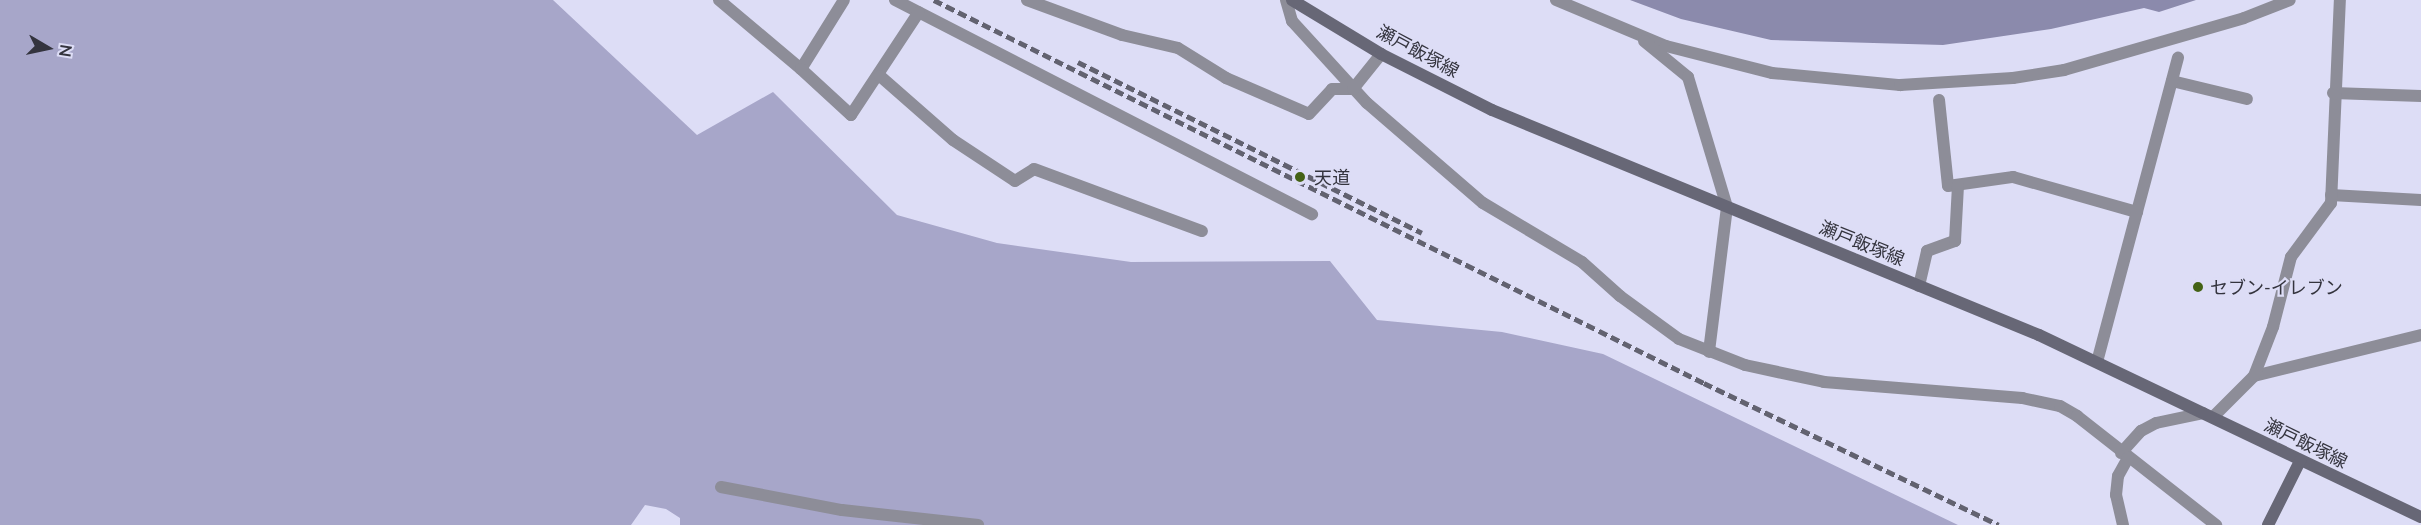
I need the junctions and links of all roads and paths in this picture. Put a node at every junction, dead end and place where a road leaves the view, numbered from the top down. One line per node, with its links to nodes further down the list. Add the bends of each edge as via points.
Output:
1 (719, 0): 14 (street)
2 (844, 0): 14 (street)
3 (896, 0): 10 (street)
4 (1027, 0): 17 (street, via 1122,35 1178,48 1226,78 1309,114 1332,89)
5 (1286, 0): 17 (street, via 1292,21)
6 (1292, 0): 12 (main road, 瀬戸飯塚線)
7 (1556, 0): 11 (street)
8 (2290, 0): 11 (street, via 2244,18 2064,70 2013,78 1900,85 1772,73 1666,46)
9 (2340, 0): 18 (street)
10 (919, 12): 15 (street); 27 (street)
11 (1633, 33): 25 (street, via 1688,77)
12 (1381, 54): 17 (street); 25 (main road, 瀬戸飯塚線, via 1492,110)
13 (2178, 58): 16 (street)
14 (801, 69): 15 (street, via 851,115)
15 (880, 76): 28 (street, via 953,140 1015,181 1034,169)
16 (2172, 81): 20 (street); 26 (street)
17 (1353, 89): 31 (street, via 1483,203 1582,262 1661,327)
18 (2333, 93): 19 (street); 23 (street)
19 (2421, 96)
20 (2247, 99)
21 (1939, 100): 22 (street, via 1948,186)
22 (1958, 185): 26 (street, via 2013,177); 29 (street, via 1955,241 1927,251)
23 (2331, 195): 24 (street); 33 (street, via 2331,203 2291,257 2273,327)
24 (2421, 200)
25 (1726, 207): 29 (main road, 瀬戸飯塚線); 31 (street)
26 (2137, 212): 32 (street)
27 (1312, 214)
28 (1202, 231)
29 (1919, 286): 32 (main road, 瀬戸飯塚線)
30 (2421, 336): 33 (street)
31 (1710, 352): 35 (street, via 1824,382 2022,398 2060,406)
32 (2097, 362): 34 (main road, 瀬戸飯塚線)
33 (2254, 376): 34 (street)
34 (2208, 415): 35 (street, via 2156,423 2141,431); 36 (main road, 瀬戸飯塚線)
35 (2124, 456): 40 (street, via 2116,495); 41 (street)
36 (2300, 461): 38 (main road, 瀬戸飯塚線); 42 (main road)
37 (721, 487): 39 (street, via 842,510)
38 (2421, 517)
39 (978, 525)
40 (2123, 525)
41 (2216, 525)
42 (2268, 525)

